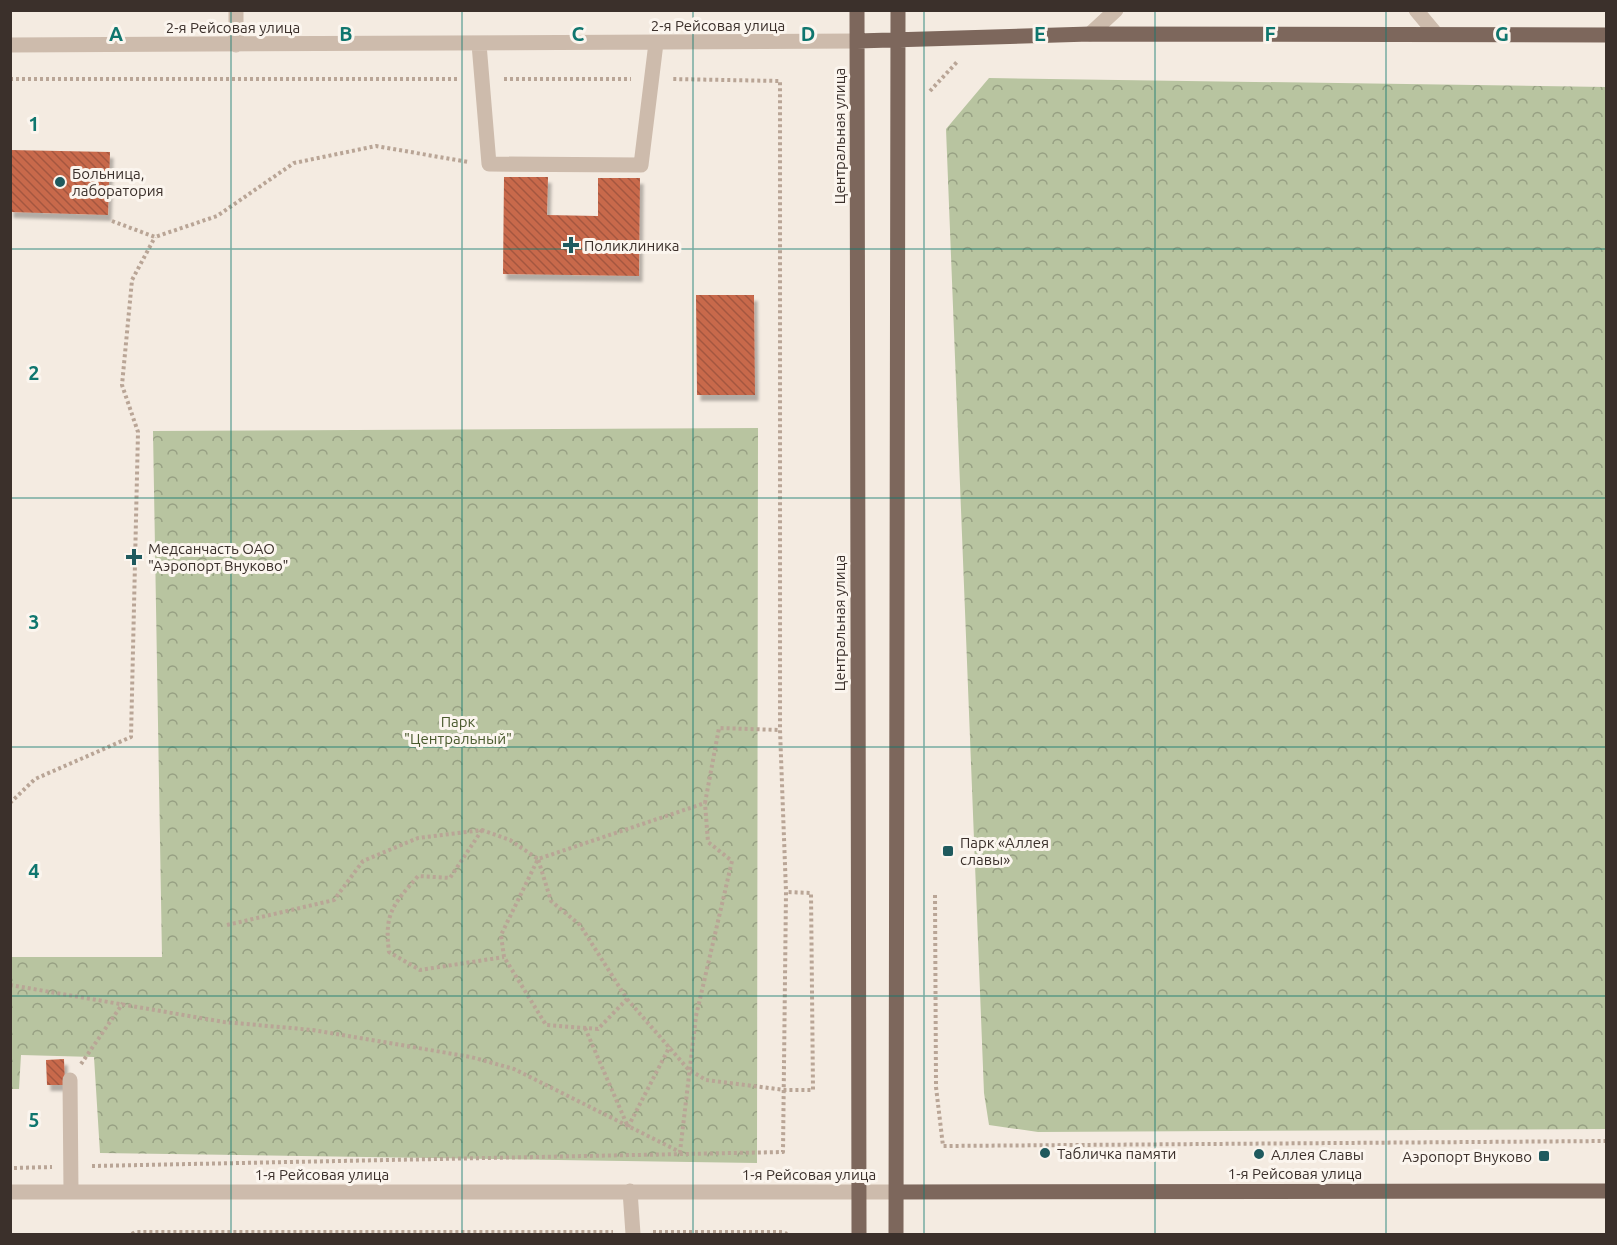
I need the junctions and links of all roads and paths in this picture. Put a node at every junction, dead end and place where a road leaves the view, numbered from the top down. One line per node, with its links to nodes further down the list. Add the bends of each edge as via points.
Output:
1 (236, 10): 14 (street)
2 (857, 10): 10 (main road, Центральная улица)
3 (898, 10): 9 (main road)
4 (1116, 10): 6 (street)
5 (1416, 10): 7 (street)
6 (1090, 34): 7 (main road, 2-я Рейсовая улица); 9 (main road, 2-я Рейсовая улица)
7 (1436, 34): 8 (main road, 2-я Рейсовая улица)
8 (1606, 34)
9 (898, 39): 10 (main road, 2-я Рейсовая улица); 50 (main road)
10 (857, 41): 11 (street, 2-я Рейсовая улица); 49 (main road, Центральная улица)
11 (656, 43): 12 (street, 2-я Рейсовая улица); 18 (street)
12 (479, 44): 14 (street, 2-я Рейсовая улица); 17 (street)
13 (10, 45): 14 (street, 2-я Рейсовая улица)
14 (236, 45)
15 (957, 62): 19 (path)
16 (10, 79): 17 (path)
17 (482, 79): 18 (path); 20 (street)
18 (651, 79): 20 (street, via 641,165); 23 (path, via 780,81)
19 (930, 91)
20 (489, 164): 22 (path, via 376,146 294,163 217,216)
21 (112, 221): 22 (path)
22 (155, 237): 24 (path, via 132,280 122,385 138,432 130,737 35,779)
23 (780, 730): 25 (path, via 719,728); 28 (path)
24 (10, 803)
25 (705, 803): 27 (path); 37 (path, via 708,842 732,861 696,1016)
26 (482, 830): 27 (path, via 510,840); 30 (path, via 418,838 363,861 334,900); 31 (path, via 450,878 418,876 395,902 385,926 388,952 420,970)
27 (538, 860): 31 (path, via 501,935); 33 (path, via 551,901 580,925)
28 (786, 892): 39 (path); 39 (path, via 811,893 813,1090)
29 (935, 895): 41 (path, via 936,1087 943,1146)
30 (227, 925)
31 (504, 957): 35 (path, via 546,1024)
32 (10, 985): 34 (path)
33 (627, 999): 35 (path, via 598,1029); 36 (path)
34 (123, 1004): 38 (path); 40 (path, via 471,1057 514,1069)
35 (585, 1029): 40 (path)
36 (670, 1046): 37 (path); 40 (path)
37 (688, 1069): 39 (path, via 706,1080); 42 (path)
38 (70, 1080): 43 (street)
39 (785, 1090): 42 (path, via 783,1152)
40 (628, 1127): 42 (path)
41 (1606, 1141)
42 (680, 1152): 43 (path)
43 (71, 1167): 44 (path); 48 (street)
44 (10, 1168)
45 (630, 1191): 48 (street, 1-я Рейсовая улица); 49 (street, 1-я Рейсовая улица); 51 (street)
46 (1606, 1191): 50 (main road, 1-я Рейсовая улица)
47 (10, 1192): 48 (street, 1-я Рейсовая улица)
48 (71, 1192)
49 (859, 1192): 50 (street, 1-я Рейсовая улица); 54 (main road, Центральная улица)
50 (896, 1192): 55 (main road)
51 (633, 1233): 52 (path); 53 (path)
52 (132, 1234)
53 (787, 1234)
54 (859, 1234)
55 (896, 1234)

